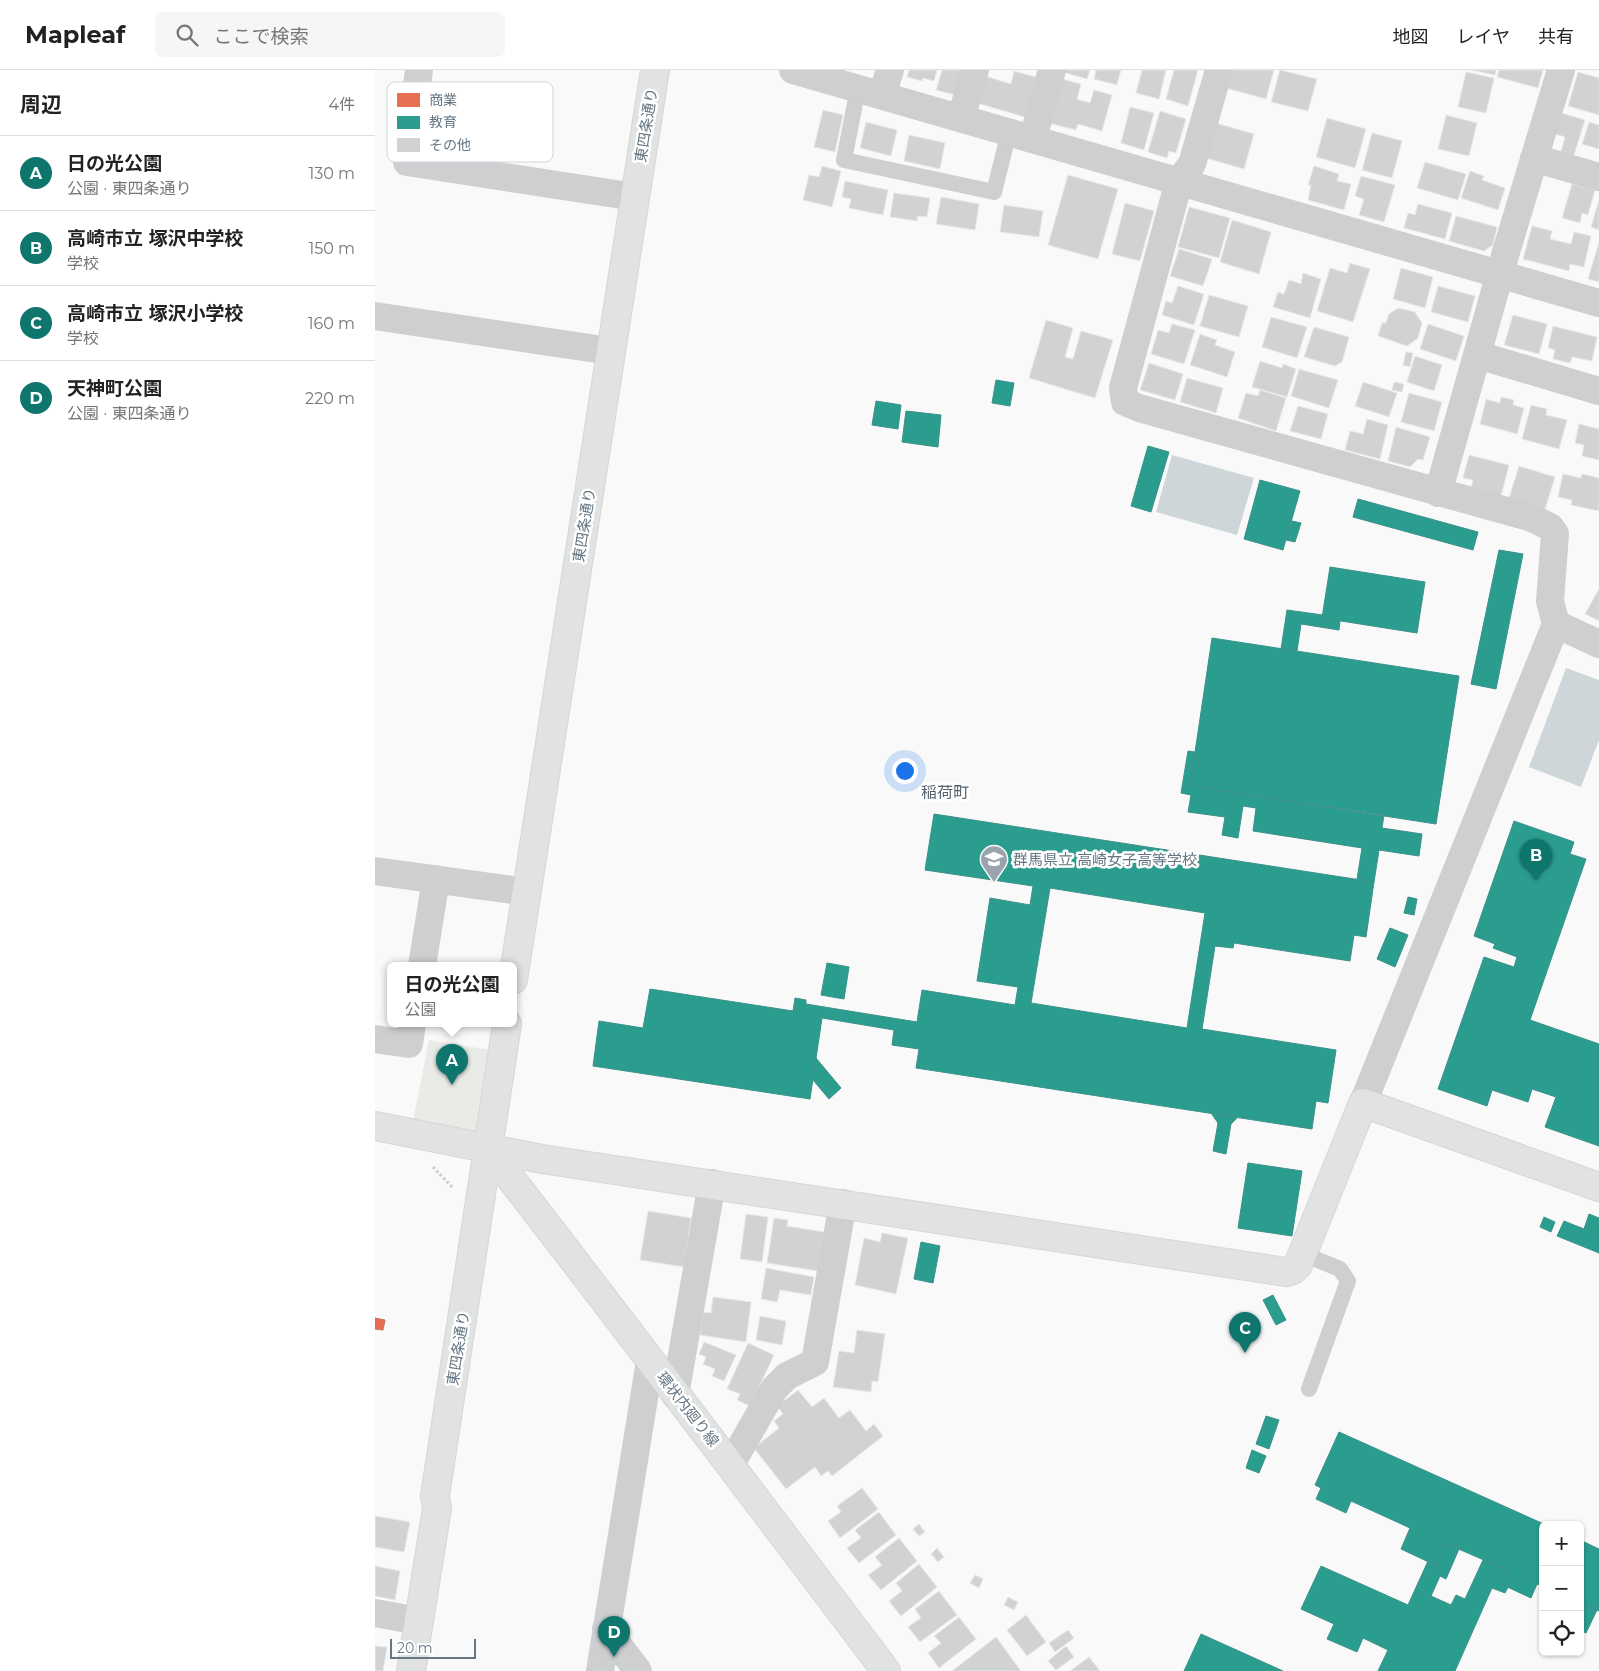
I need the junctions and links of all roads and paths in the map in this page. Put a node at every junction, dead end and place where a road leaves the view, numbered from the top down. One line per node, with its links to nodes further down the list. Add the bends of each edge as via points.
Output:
1 (655, 70): 14 (street, 東四条通り)
2 (793, 70): 7 (street)
3 (975, 70): 8 (street)
4 (1052, 70): 9 (street)
5 (1219, 70): 13 (street, via 1192,164)
6 (1561, 70): 10 (street)
7 (877, 84): 8 (street); 9 (lane, via 844,160 994,192)
8 (961, 118): 9 (street)
9 (1021, 135): 13 (street)
10 (1534, 158): 12 (street); 15 (street)
11 (407, 162): 14 (street)
12 (1599, 177)
13 (1179, 181): 15 (street); 21 (street, via 1123,388 1125,402)
14 (635, 197): 18 (street, 東四条通り)
15 (1501, 275): 16 (street); 19 (street)
16 (1599, 303)
17 (375, 316): 18 (street)
18 (610, 351): 26 (street, 東四条通り)
19 (1478, 355): 20 (street); 21 (street)
20 (1599, 391)
21 (1438, 493): 22 (street, via 1532,518 1550,527 1555,534 1556,545 1551,601)
22 (1556, 624): 23 (street); 32 (street)
23 (1599, 644)
24 (375, 871): 25 (street)
25 (436, 879): 26 (street); 27 (street)
26 (527, 892): 28 (street, 東四条通り)
27 (423, 962)
28 (516, 962)
29 (412, 1027): 31 (street, via 409,1044)
30 (507, 1027): 34 (street, 東四条通り)
31 (375, 1039)
32 (1363, 1103): 36 (street); 38 (street)
33 (375, 1126): 34 (street)
34 (487, 1148): 35 (street); 39 (street, 環状内廻り線); 44 (street, 東四条通り)
35 (713, 1183): 37 (street); 41 (street)
36 (1599, 1187)
37 (843, 1203): 38 (street, via 1285,1272 1293,1270); 42 (street, via 815,1362 787,1376 774,1389)
38 (1303, 1254): 40 (lane, via 1340,1269 1347,1281)
39 (650, 1361): 41 (street, 環状内廻り線); 45 (street)
40 (1309, 1389)
41 (675, 1395): 42 (street, 環状内廻り線)
42 (731, 1464): 46 (street, 環状内廻り線)
43 (375, 1613): 44 (street)
44 (419, 1621): 47 (street, 東四条通り)
45 (606, 1629): 48 (street); 49 (street)
46 (879, 1669)
47 (411, 1671)
48 (599, 1671)
49 (638, 1671)

